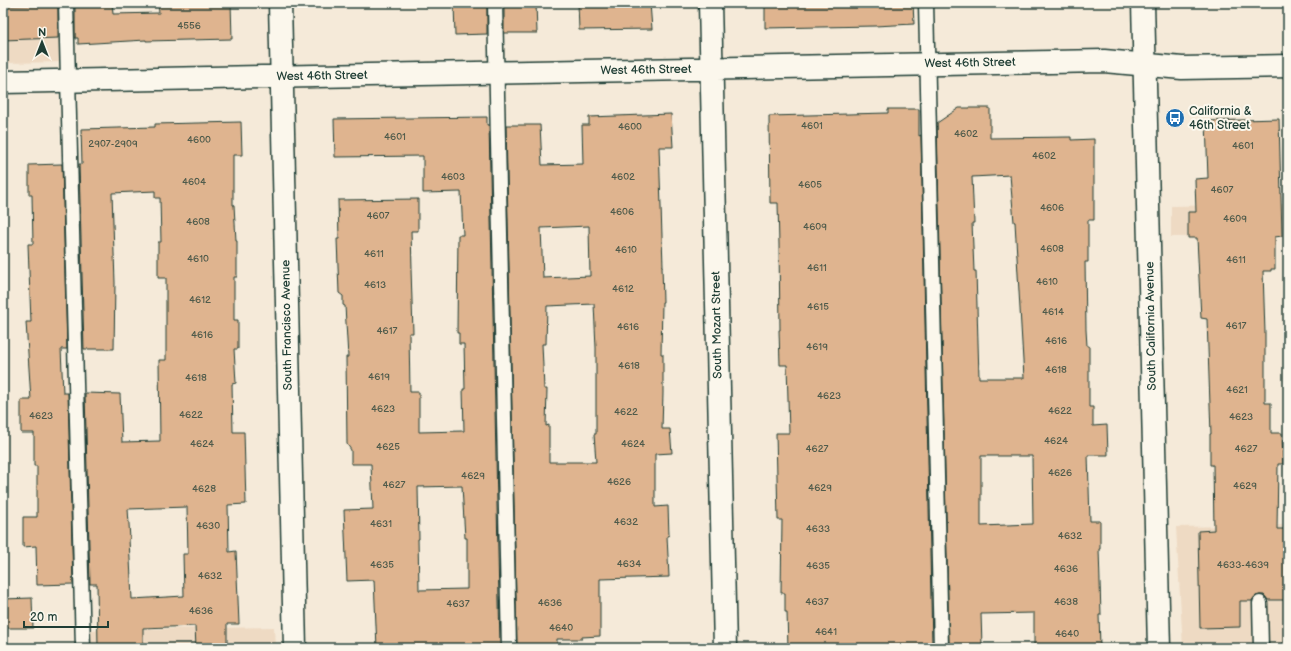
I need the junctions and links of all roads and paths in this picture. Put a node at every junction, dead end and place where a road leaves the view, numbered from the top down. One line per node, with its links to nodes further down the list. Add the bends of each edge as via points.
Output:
1 (66, 3): 13 (lane)
2 (280, 3): 12 (street, South Francisco Avenue)
3 (495, 3): 11 (lane)
4 (710, 3): 10 (street, South Mozart Street)
5 (926, 3): 7 (lane)
6 (1143, 3): 8 (street, South California Avenue)
7 (928, 64): 8 (street, West 46th Street, via 1104,61); 10 (street, West 46th Street); 20 (lane)
8 (1145, 64): 9 (street, West 46th Street, via 1182,68); 21 (street, South California Avenue)
9 (1288, 66)
10 (711, 68): 11 (street, West 46th Street); 19 (street, South Mozart Street)
11 (497, 73): 12 (street, West 46th Street); 18 (lane)
12 (282, 77): 13 (street, West 46th Street); 17 (street, South Francisco Avenue)
13 (68, 81): 14 (street, West 46th Street); 16 (lane)
14 (3, 82)
15 (1260, 603): 22 (lane)
16 (83, 648)
17 (295, 648)
18 (509, 648)
19 (725, 648)
20 (941, 648)
21 (1159, 648)
22 (1261, 648)

